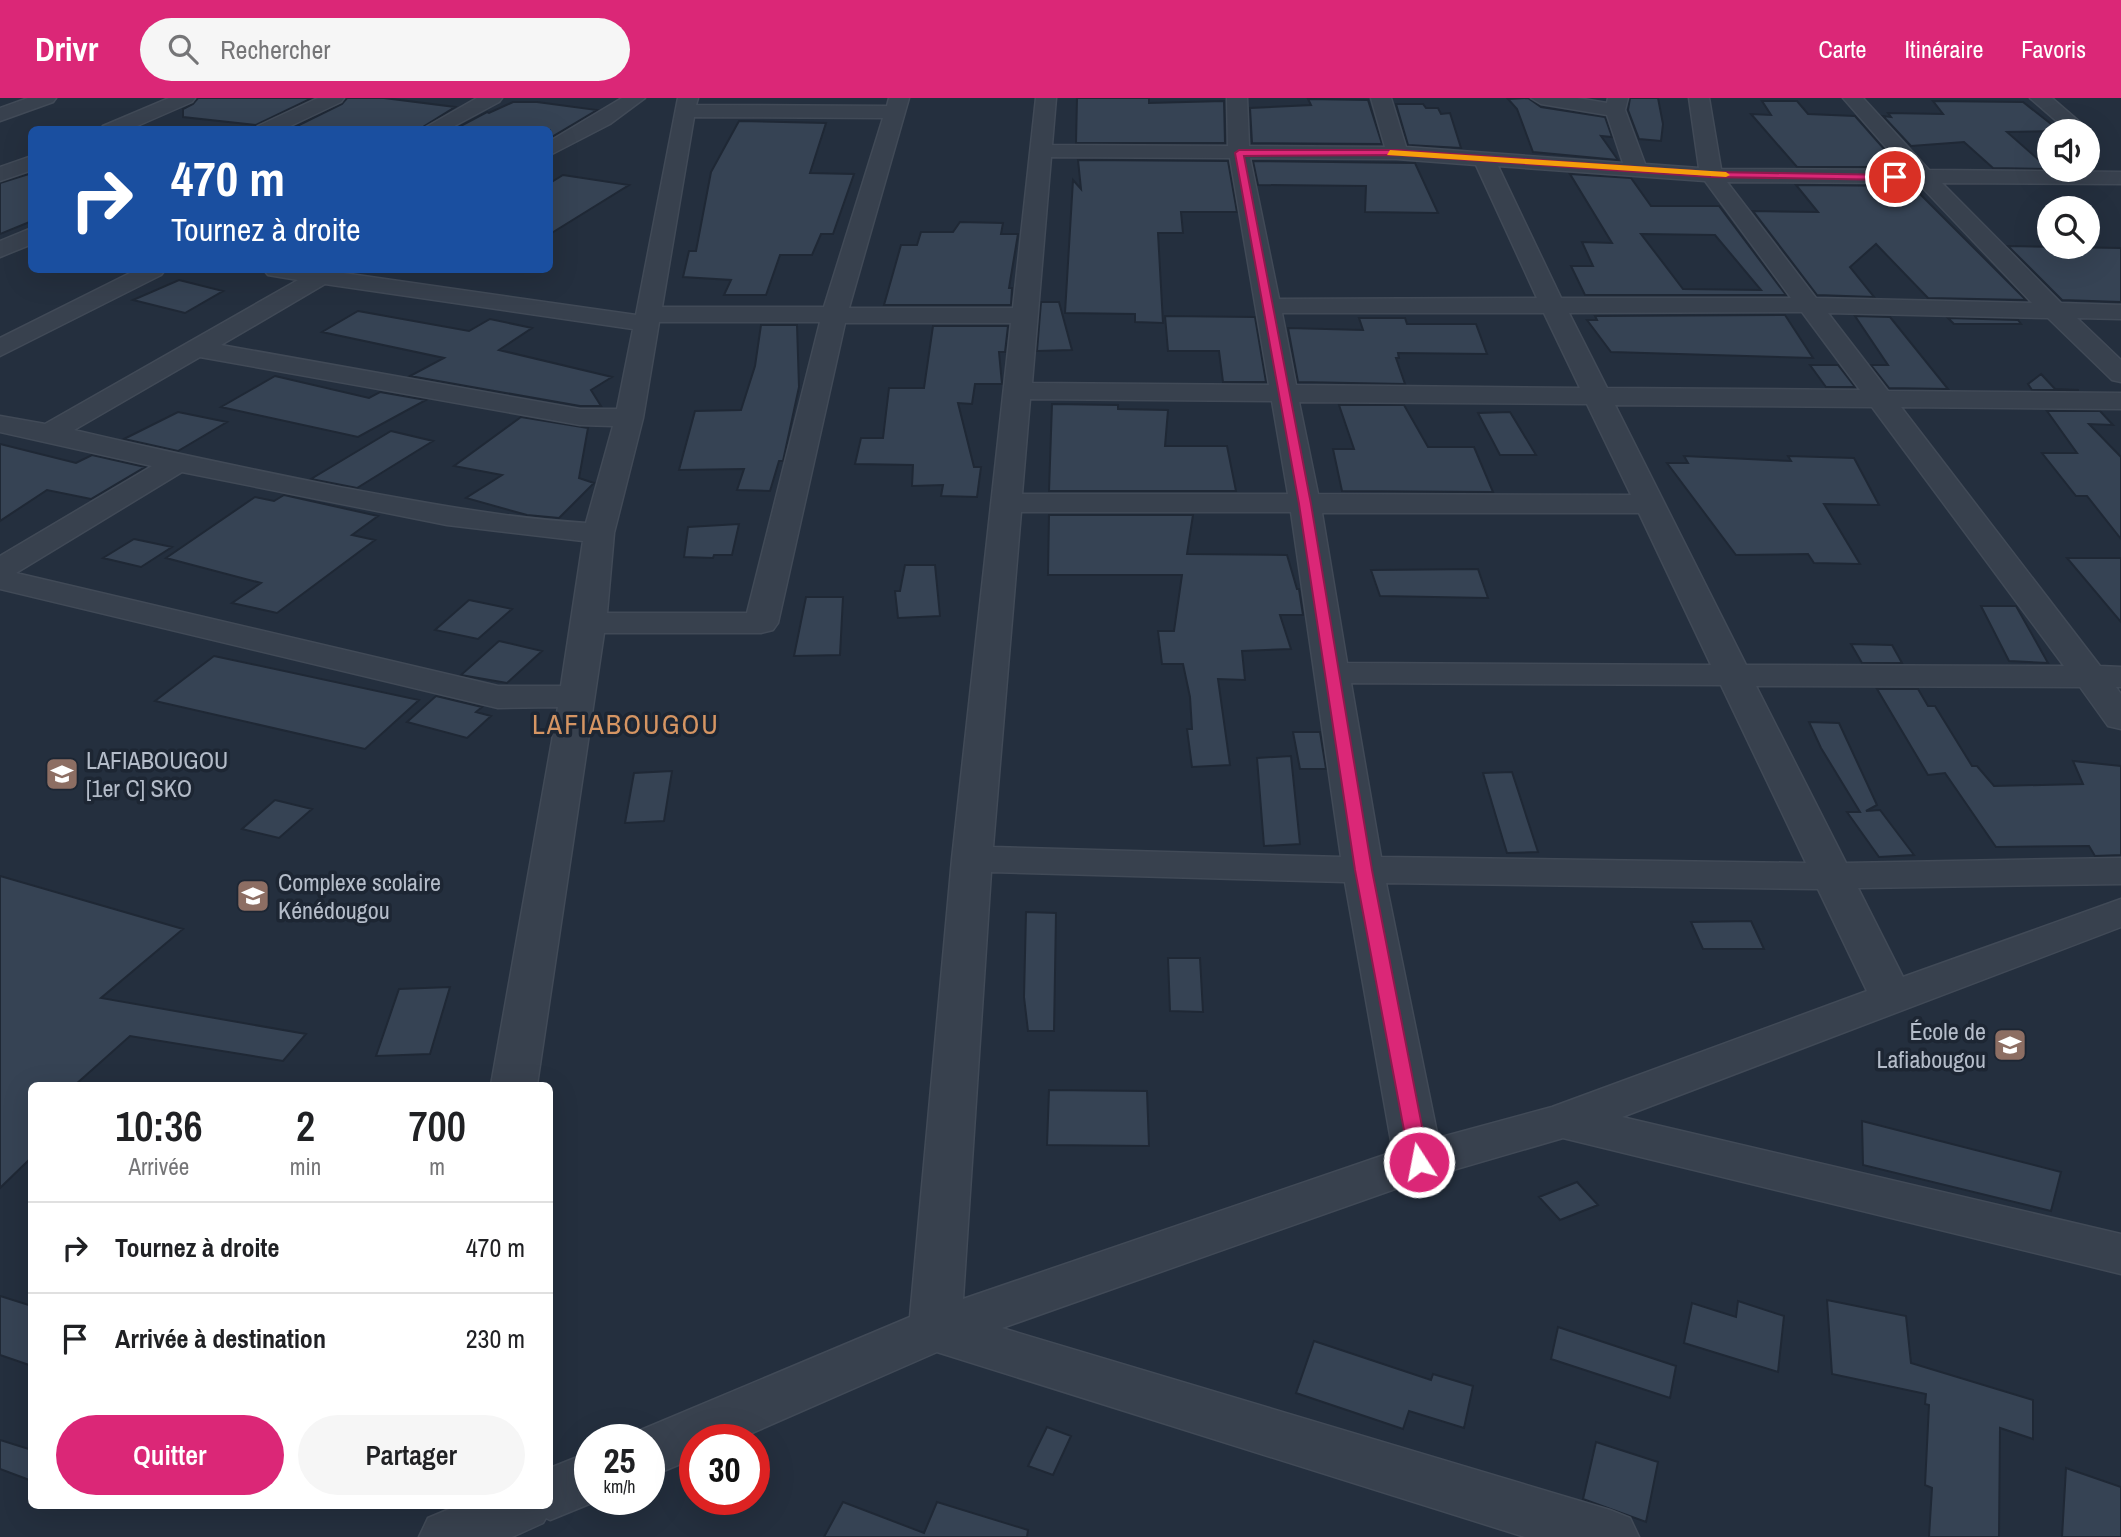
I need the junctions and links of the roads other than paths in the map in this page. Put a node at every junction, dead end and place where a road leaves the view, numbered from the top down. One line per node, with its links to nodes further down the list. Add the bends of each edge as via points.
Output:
1 (46, 98): 16 (street)
2 (185, 98): 18 (street)
3 (334, 98): 19 (street)
4 (492, 98): 20 (street)
5 (635, 98): 21 (street)
6 (1046, 98): 22 (street)
7 (1237, 98): 23 (street)
8 (1381, 98): 24 (street)
9 (1541, 98): 13 (street)
10 (1699, 98): 29 (street)
11 (1853, 98): 31 (street)
12 (2040, 98): 17 (street)
13 (1616, 104): 28 (street)
14 (686, 105): 15 (street); 45 (street)
15 (898, 105): 43 (street)
16 (0, 116)
17 (2065, 119)
18 (119, 126)
19 (274, 126)
20 (439, 126)
21 (553, 147)
22 (1040, 151): 23 (street); 44 (street)
23 (1239, 153): 24 (street); 40 (street)
24 (1397, 153): 25 (street)
25 (1484, 159): 28 (street); 38 (street)
26 (28, 164): 30 (street)
27 (2118, 168): 31 (street)
28 (1636, 169): 29 (street)
29 (1711, 175): 31 (street); 39 (street)
30 (0, 176)
31 (1922, 178): 41 (street)
32 (0, 231): 33 (street)
33 (28, 236)
34 (28, 237): 35 (street)
35 (0, 250)
36 (147, 273): 46 (street)
37 (326, 273): 45 (street); 47 (street)
38 (1552, 304): 39 (street); 40 (street); 51 (street)
39 (1809, 305): 41 (street); 52 (street)
40 (1270, 306): 50 (street)
41 (2054, 311): 42 (street); 48 (street)
42 (2121, 312)
43 (834, 316): 44 (street); 45 (street); 64 (street, via 761,623)
44 (1025, 316): 49 (street)
45 (647, 319): 54 (street)
46 (0, 348)
47 (193, 348): 54 (street, via 580,417); 56 (street)
48 (2121, 373)
49 (1017, 391): 50 (street); 58 (street)
50 (1282, 393): 51 (street); 59 (street)
51 (1598, 395): 52 (street); 60 (street)
52 (1878, 399): 53 (street); 67 (street)
53 (2121, 401)
54 (629, 418): 61 (street)
55 (0, 424): 56 (street)
56 (49, 433): 57 (street)
57 (176, 464): 61 (street, via 483,523); 62 (street)
58 (1007, 503): 59 (street); 70 (street)
59 (1305, 504): 60 (street); 65 (street)
60 (1651, 504): 66 (street)
61 (599, 533): 64 (street)
62 (0, 569)
63 (0, 579): 68 (street, via 498,697)
64 (589, 623): 68 (street)
65 (1331, 673): 66 (street); 71 (street)
66 (1735, 674): 67 (street); 73 (street)
67 (2105, 677): 69 (street)
68 (577, 696): 76 (street)
69 (2121, 718)
70 (972, 859): 71 (street); 80 (street)
71 (1363, 870): 73 (street); 78 (street)
72 (2121, 871): 73 (street)
73 (1833, 876): 75 (street)
74 (2121, 912): 75 (street)
75 (1891, 996): 77 (street)
76 (514, 1082)
77 (1563, 1121): 78 (street); 79 (street)
78 (1419, 1162): 80 (street)
79 (2121, 1254)
80 (935, 1330): 81 (street); 88 (street)
81 (665, 1444)
82 (574, 1484): 83 (street)
83 (553, 1493)
84 (446, 1509): 86 (street)
85 (514, 1509): 87 (street)
86 (442, 1537)
87 (448, 1537)
88 (1610, 1537)

